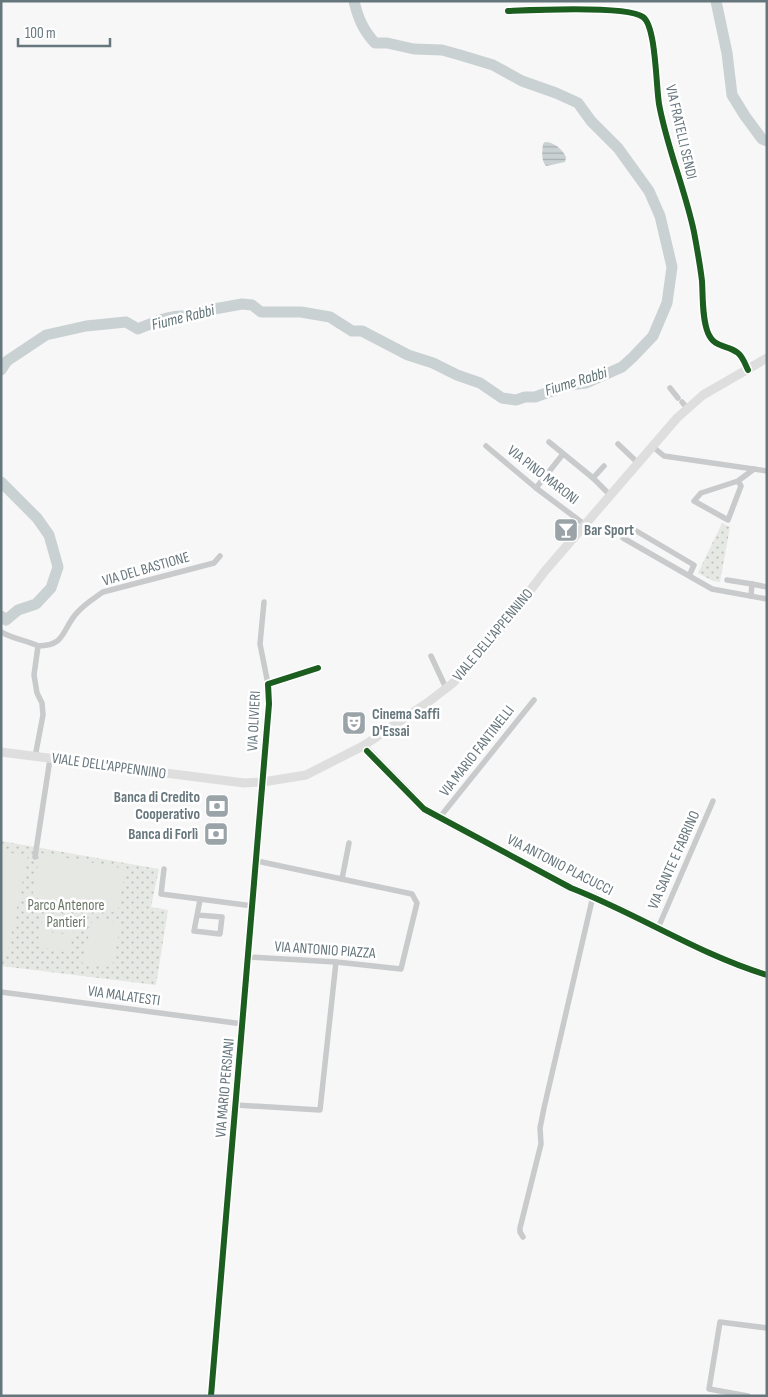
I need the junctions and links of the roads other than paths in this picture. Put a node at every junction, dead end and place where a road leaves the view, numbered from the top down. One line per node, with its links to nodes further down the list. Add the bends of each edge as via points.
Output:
1 (508, 11): 3 (street, VIA FRATELLI SENDI, via 627,11 637,13 648,22 665,131 694,230 707,329 714,341 740,355)
2 (767, 358): 3 (main road, VIALE DELL'APPENNINO)
3 (748, 370): 5 (main road, VIALE DELL'APPENNINO)
4 (670, 388): 5 (street)
5 (682, 403): 9 (main road, VIALE DELL'APPENNINO, via 676,418)
6 (549, 442): 10 (street)
7 (618, 444): 11 (street)
8 (486, 446): 17 (street, VIA PINO MARONI)
9 (652, 446): 11 (main road, VIALE DELL'APPENNINO); 13 (street, via 664,456)
10 (563, 454): 15 (street); 17 (street)
11 (638, 462): 18 (main road, VIALE DELL'APPENNINO)
12 (604, 466): 15 (street)
13 (754, 469): 14 (street); 16 (street)
14 (767, 471)
15 (593, 478): 18 (street)
16 (738, 481): 16 (street, via 701,493 694,501 728,520 741,486)
17 (536, 488): 19 (street, VIA PINO MARONI)
18 (610, 495): 19 (main road, VIALE DELL'APPENNINO)
19 (584, 524): 33 (main road, VIALE DELL'APPENNINO, via 490,643)
20 (220, 556): 29 (street, VIA DEL BASTIONE, via 214,564 103,592 75,614 61,638 52,645)
21 (689, 576): 21 (street, via 623,538 633,529 694,565); 25 (street, via 712,589)
22 (726, 580): 23 (street)
23 (752, 584): 24 (street); 25 (street)
24 (767, 586)
25 (751, 596): 26 (street)
26 (767, 599)
27 (264, 602): 32 (street, VIA OLIVIERI, via 260,644)
28 (1, 632): 29 (street)
29 (38, 646): 37 (street, via 34,675 44,715)
30 (431, 656): 33 (street)
31 (318, 668): 32 (street, VIA OLIVIERI)
32 (268, 684): 39 (street, VIA OLIVIERI, via 270,704)
33 (446, 688): 35 (main road, VIALE DELL'APPENNINO)
34 (534, 700): 41 (street, VIA MARIO FANTINELLI)
35 (363, 746): 39 (main road, VIALE DELL'APPENNINO, via 306,775); 41 (main road, VIA ANTONIO PLACUCCI, via 424,809)
36 (1, 752): 37 (main road, VIALE DELL'APPENNINO)
37 (35, 757): 38 (main road, VIALE DELL'APPENNINO)
38 (50, 759): 39 (main road, VIALE DELL'APPENNINO, via 244,783); 43 (street)
39 (263, 782): 44 (street, VIA MARIO PERSIANI)
40 (713, 801): 51 (street, VIA SANTE E FABRINO)
41 (440, 817): 47 (main road, VIA ANTONIO PLACUCCI, via 571,888)
42 (349, 844): 46 (street)
43 (35, 857)
44 (257, 861): 46 (street); 49 (street, VIA MARIO PERSIANI)
45 (164, 870): 48 (street, via 161,894)
46 (342, 880): 53 (street, VIA ANTONIO PIAZZA, via 412,894 417,903 401,968)
47 (593, 896): 51 (main road, VIA ANTONIO PLACUCCI); 58 (street, VIA ANTONIO PLACUCCI, via 544,1108 541,1144 520,1228)
48 (200, 900): 49 (street); 50 (street)
49 (253, 906): 52 (street, VIA MARIO PERSIANI)
50 (197, 914): 50 (street, via 222,917 220,934 194,932)
51 (658, 928): 54 (main road, VIA ANTONIO PLACUCCI, via 721,959)
52 (248, 957): 53 (street, VIA ANTONIO PIAZZA); 56 (street, VIA MARIO PERSIANI)
53 (336, 962): 57 (street, via 320,1110)
54 (767, 975)
55 (1, 992): 56 (street, VIA MALATESTI)
56 (242, 1024): 57 (street, VIA MARIO PERSIANI)
57 (236, 1104): 60 (street, VIA MARIO PERSIANI)
58 (523, 1237)
59 (767, 1328): 61 (street, via 720,1322 708,1389)
60 (211, 1396)
61 (748, 1396)

